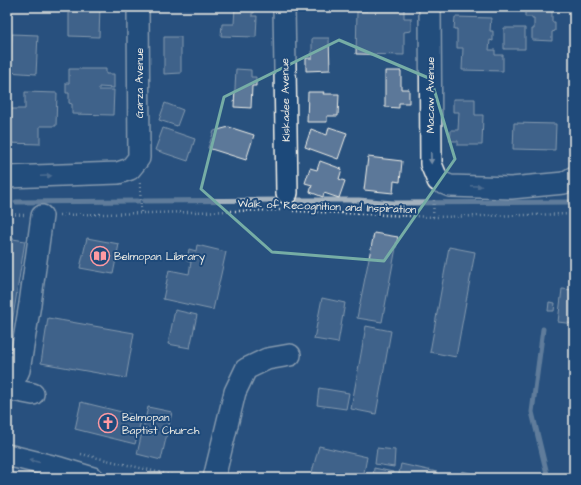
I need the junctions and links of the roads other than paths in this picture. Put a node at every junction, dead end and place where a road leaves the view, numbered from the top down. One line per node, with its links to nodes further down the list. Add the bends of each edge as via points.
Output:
1 (138, 7): 4 (street, Garza Avenue, one-way to 1, via 118,173 130,169 139,158)
2 (284, 7): 6 (street, Kiskadee Avenue)
3 (430, 7): 5 (street, Macaw Avenue, one-way to 5, via 431,164 436,189 450,186 511,188 564,183)
4 (7, 177)
5 (574, 177)
6 (287, 193)
7 (42, 216): 9 (street, via 19,370)
8 (290, 355): 14 (street, via 267,359 246,369 235,392)
9 (8, 390): 10 (street)
10 (33, 394)
11 (7, 455): 12 (street, one-way to 11)
12 (59, 473): 13 (street)
13 (93, 478)
14 (214, 478)

